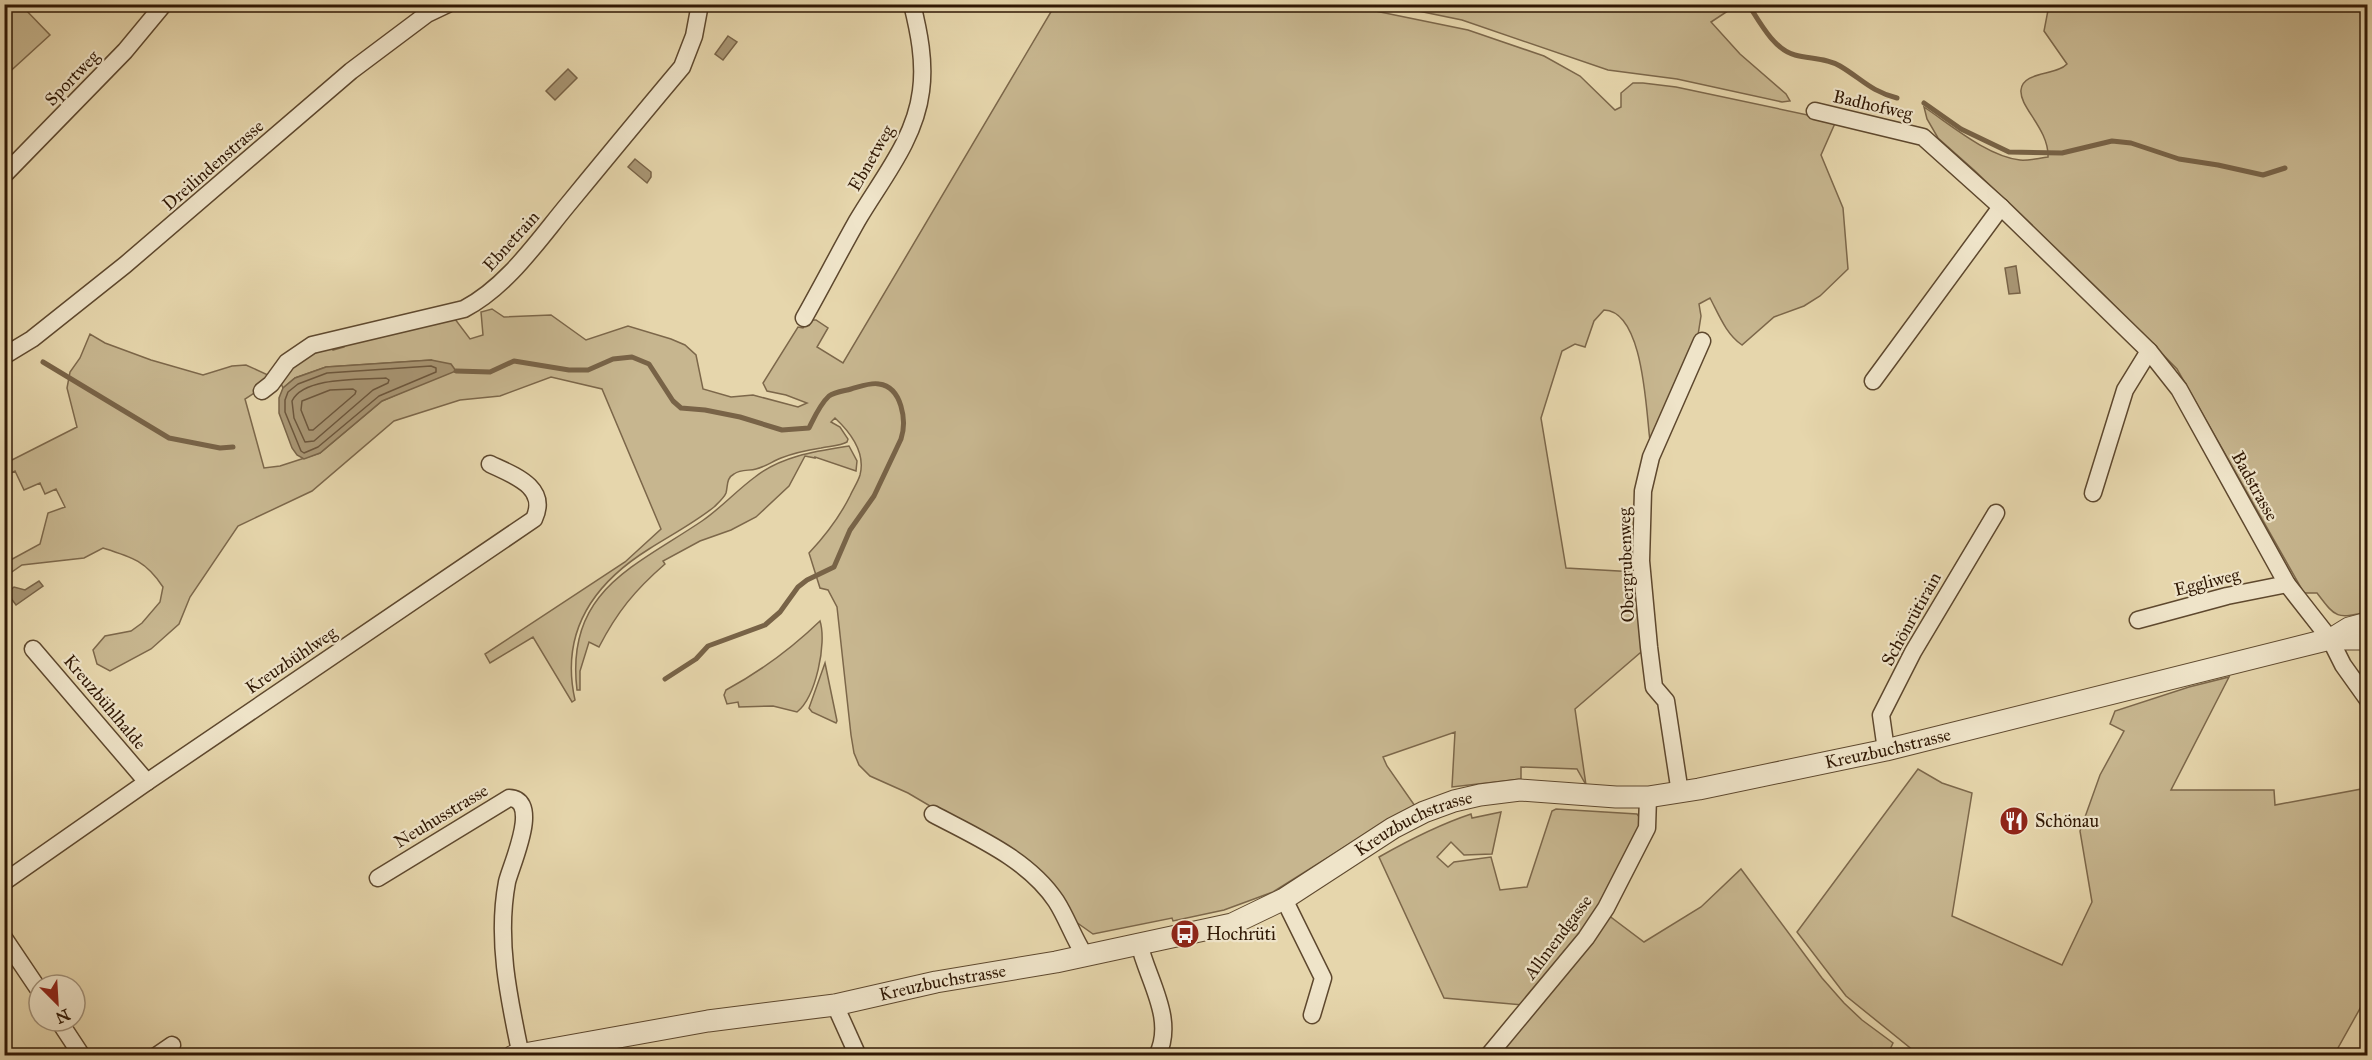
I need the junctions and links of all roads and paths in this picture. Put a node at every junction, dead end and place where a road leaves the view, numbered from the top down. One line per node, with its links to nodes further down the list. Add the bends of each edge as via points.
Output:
1 (164, 4): 7 (street, Sportweg, via 125,51)
2 (448, 4): 12 (street, Dreilindenstrasse, via 427,14 351,71 125,265 32,339)
3 (700, 4): 14 (street, Ebnetrain, via 694,36 682,67 494,289 464,309 312,345 287,362)
4 (912, 4): 9 (street, Ebnetweg, via 920,36 921,89 916,114 904,144)
5 (1815, 111): 6 (street, Badhofweg)
6 (1923, 137): 8 (street, Badstrasse)
7 (4, 175)
8 (2001, 207): 11 (street, Badstrasse); 13 (street)
9 (804, 318)
10 (1702, 342): 27 (street, Obergrubenweg, via 1651,457 1643,491 1641,561 1648,647 1654,687 1666,701)
11 (2149, 351): 16 (street, via 2125,390); 18 (street, Badstrasse, via 2179,389)
12 (4, 356)
13 (1873, 381)
14 (262, 391)
15 (490, 464): 26 (street, Kreuzbühlweg, via 531,487 538,503 534,519)
16 (2093, 493)
17 (1996, 513): 25 (street, Schönrütirain, via 1913,652 1881,715)
18 (2287, 584): 19 (street, Eggliweg); 21 (street, Badstrasse)
19 (2138, 620)
20 (2367, 623): 21 (street, Kreuzbuchstrasse)
21 (2330, 639): 22 (street, Kreuzbuchstrasse); 24 (street, Badstrasse); 25 (street, Kreuzbuchstrasse)
22 (2367, 639)
23 (33, 648): 26 (street, Kreuzbühlhalde)
24 (2367, 700)
25 (1886, 750): 27 (street, Kreuzbuchstrasse)
26 (147, 782): 31 (street, Kreuzbühlweg)
27 (1680, 793): 28 (street, Kreuzbuchstrasse)
28 (1648, 796): 32 (street, Kreuzbuchstrasse, via 1520,790 1454,801 1393,828); 46 (street, Allmendgasse, via 1647,828 1606,908 1586,938)
29 (933, 814): 35 (street, via 990,844 1035,875 1057,902)
30 (378, 878): 41 (street, Neuhusstrasse, via 509,798 520,802 524,825 502,916)
31 (4, 882)
32 (1284, 898): 34 (street, Kreuzbuchstrasse, via 1232,924); 38 (street, via 1323,978)
33 (4, 939): 36 (street)
34 (1139, 943): 35 (street, Kreuzbuchstrasse); 45 (street, via 1164,1025)
35 (1084, 954): 37 (street, Kreuzbuchstrasse)
36 (27, 973)
37 (835, 1005): 41 (street, Kreuzbuchstrasse, via 708,1021); 44 (street)
38 (1312, 1015)
39 (67, 1033): 42 (street)
40 (172, 1045): 43 (street)
41 (518, 1055)
42 (82, 1056)
43 (156, 1056)
44 (858, 1056)
45 (1157, 1056)
46 (1488, 1056)

